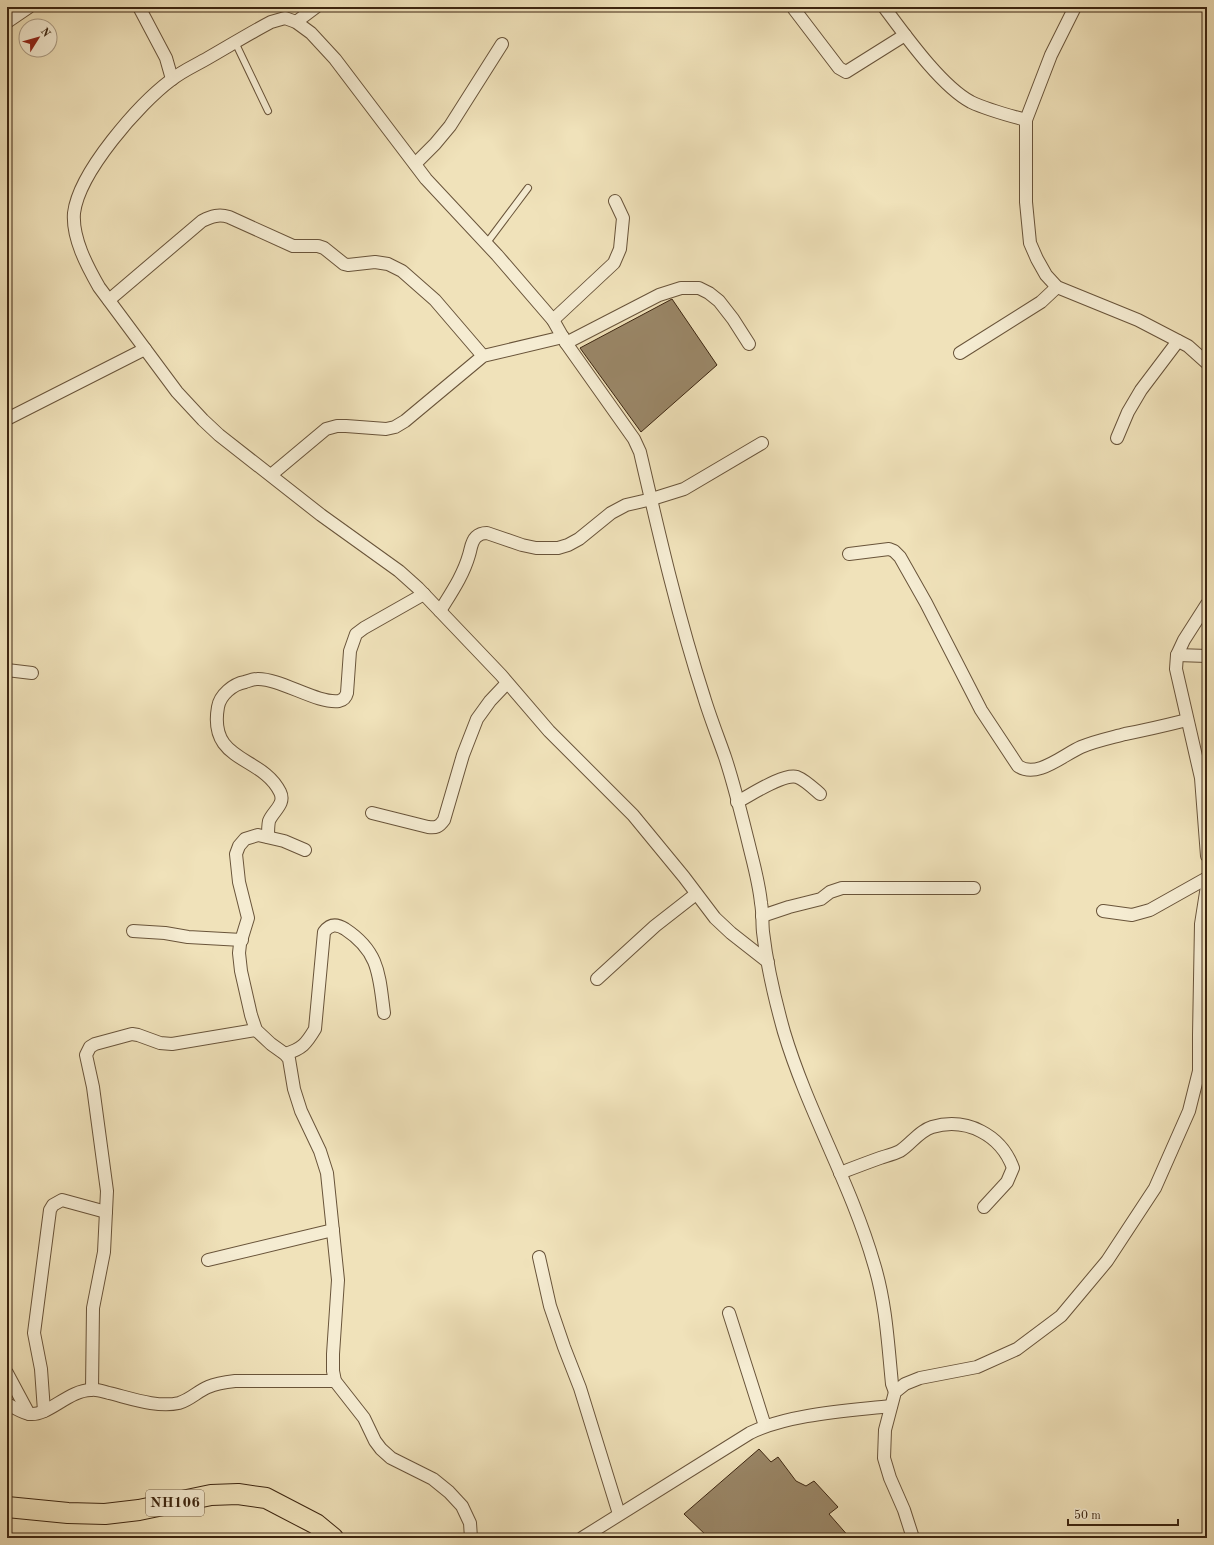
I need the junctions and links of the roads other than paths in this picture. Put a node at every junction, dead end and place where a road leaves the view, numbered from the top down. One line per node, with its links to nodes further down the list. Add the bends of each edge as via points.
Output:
1 (29, 7): 9 (street)
2 (139, 7): 13 (street, via 166,58)
3 (285, 7): 8 (street)
4 (316, 7): 8 (street)
5 (884, 7): 10 (street)
6 (1075, 7): 15 (street, via 1051,55)
7 (794, 9): 10 (street, via 839,68 846,72)
8 (294, 21): 11 (street, via 285,18 271,22); 16 (street, via 311,33 335,59)
9 (7, 22)
10 (905, 35): 15 (street, via 946,83 970,101 995,112)
11 (234, 42): 13 (street); 14 (lane)
12 (502, 44): 16 (street, via 450,126)
13 (172, 79): 21 (street, via 114,138 79,194 74,214 77,242 91,273)
14 (268, 111)
15 (1026, 120): 20 (street, via 1026,202 1030,243 1046,275)
16 (415, 164): 19 (street)
17 (528, 188): 19 (lane)
18 (615, 200): 22 (street, via 623,218 620,248 614,263)
19 (486, 244): 22 (street)
20 (1057, 287): 24 (street, via 1138,320); 27 (street, via 1041,302)
21 (109, 300): 26 (street); 28 (street, via 202,221 221,215 293,246 312,245 324,248 344,264 375,262 388,264 402,271 434,300)
22 (553, 320): 23 (street)
23 (565, 340): 25 (street, via 659,295 681,288 699,288 719,301); 28 (street); 34 (street, via 634,439 640,452)
24 (1178, 341): 29 (street, via 1188,346); 31 (street, via 1141,390)
25 (749, 344)
26 (145, 349): 30 (street); 33 (street, via 177,392 203,420)
27 (960, 354)
28 (483, 356): 33 (street, via 395,428 337,426 326,429)
29 (1207, 363)
30 (7, 419)
31 (1117, 438)
32 (762, 443): 34 (street, via 684,489)
33 (271, 475): 36 (street, via 399,571)
34 (652, 499): 38 (street, via 626,505 611,513 578,540 558,548 536,548 487,534 476,537 459,580); 47 (street, via 690,651 725,756)
35 (849, 554): 44 (street, via 889,549 900,557 981,710 1018,766 1024,770 1041,768 1082,746 1101,740)
36 (424, 594): 38 (street); 49 (street, via 356,634 350,651 348,693 342,700 324,699 257,679 240,683 228,690 219,702 215,721 218,735 226,747 265,774 281,792 279,809 269,822)
37 (1207, 604): 39 (street)
38 (440, 611): 43 (street)
39 (1177, 655): 40 (street); 44 (street, via 1176,669)
40 (1207, 656)
41 (7, 670): 42 (street)
42 (32, 672)
43 (508, 683): 48 (street, via 477,719 441,824 436,828 428,827); 55 (street, via 549,730 632,815)
44 (1187, 720): 46 (street)
45 (820, 794): 47 (street, via 800,778 789,776)
46 (1205, 798): 51 (street)
47 (737, 802): 57 (street, via 758,881)
48 (372, 813)
49 (268, 837): 50 (street); 59 (street, via 258,835 245,839 236,854 239,882 248,918)
50 (305, 850)
51 (1207, 856)
52 (1207, 878): 56 (street, via 1150,910 1132,914)
53 (1207, 886): 65 (street, via 1201,924 1198,1035)
54 (974, 888): 57 (street, via 842,888 830,892 821,899)
55 (696, 894): 60 (street, via 715,918); 61 (street, via 655,926)
56 (1103, 911)
57 (762, 916): 60 (street)
58 (133, 931): 59 (street)
59 (242, 940): 63 (street, via 239,953 241,970)
60 (768, 962): 66 (street, via 785,1035)
61 (597, 979)
62 (384, 1013): 64 (street, via 378,971 373,958 356,936 341,926 330,926 324,932 314,1029 307,1043 297,1051)
63 (256, 1030): 64 (street); 68 (street, via 172,1044 132,1034 90,1047 86,1055 93,1087 107,1191)
64 (285, 1054): 69 (street, via 289,1059 300,1111 324,1161)
65 (1203, 1074): 76 (street, via 1155,1188 1107,1261 1061,1316 1017,1349 976,1367 920,1378 905,1384)
66 (840, 1173): 67 (street, via 900,1151 931,1128 947,1125 967,1126 983,1132 998,1143 1009,1156 1014,1168 1007,1182); 76 (street, via 859,1218 876,1270 882,1295)
67 (984, 1207)
68 (106, 1212): 75 (street, via 104,1252 93,1308); 79 (street, via 62,1200 50,1210 34,1334 41,1369)
69 (333, 1230): 71 (street); 74 (street, via 338,1280 333,1354)
70 (539, 1257): 83 (street, via 550,1306 580,1388)
71 (208, 1260)
72 (729, 1312): 81 (street)
73 (7, 1372): 80 (street)
74 (335, 1381): 75 (street, via 219,1383 178,1403 163,1404); 85 (street, via 364,1418 381,1449 391,1458 433,1479 462,1506 470,1523)
75 (92, 1390): 79 (street, via 70,1396)
76 (895, 1392): 78 (street)
77 (7, 1404): 80 (street)
78 (891, 1406): 81 (street, via 781,1421); 87 (street, via 885,1430 884,1458)
79 (44, 1411): 80 (street)
80 (29, 1414)
81 (765, 1426): 83 (street)
82 (7, 1507): 84 (highway, NH106, via 105,1514 139,1510 211,1495 238,1494 266,1498 316,1524)
83 (619, 1514): 86 (street)
84 (332, 1538)
85 (471, 1538)
86 (582, 1538)
87 (913, 1538)

